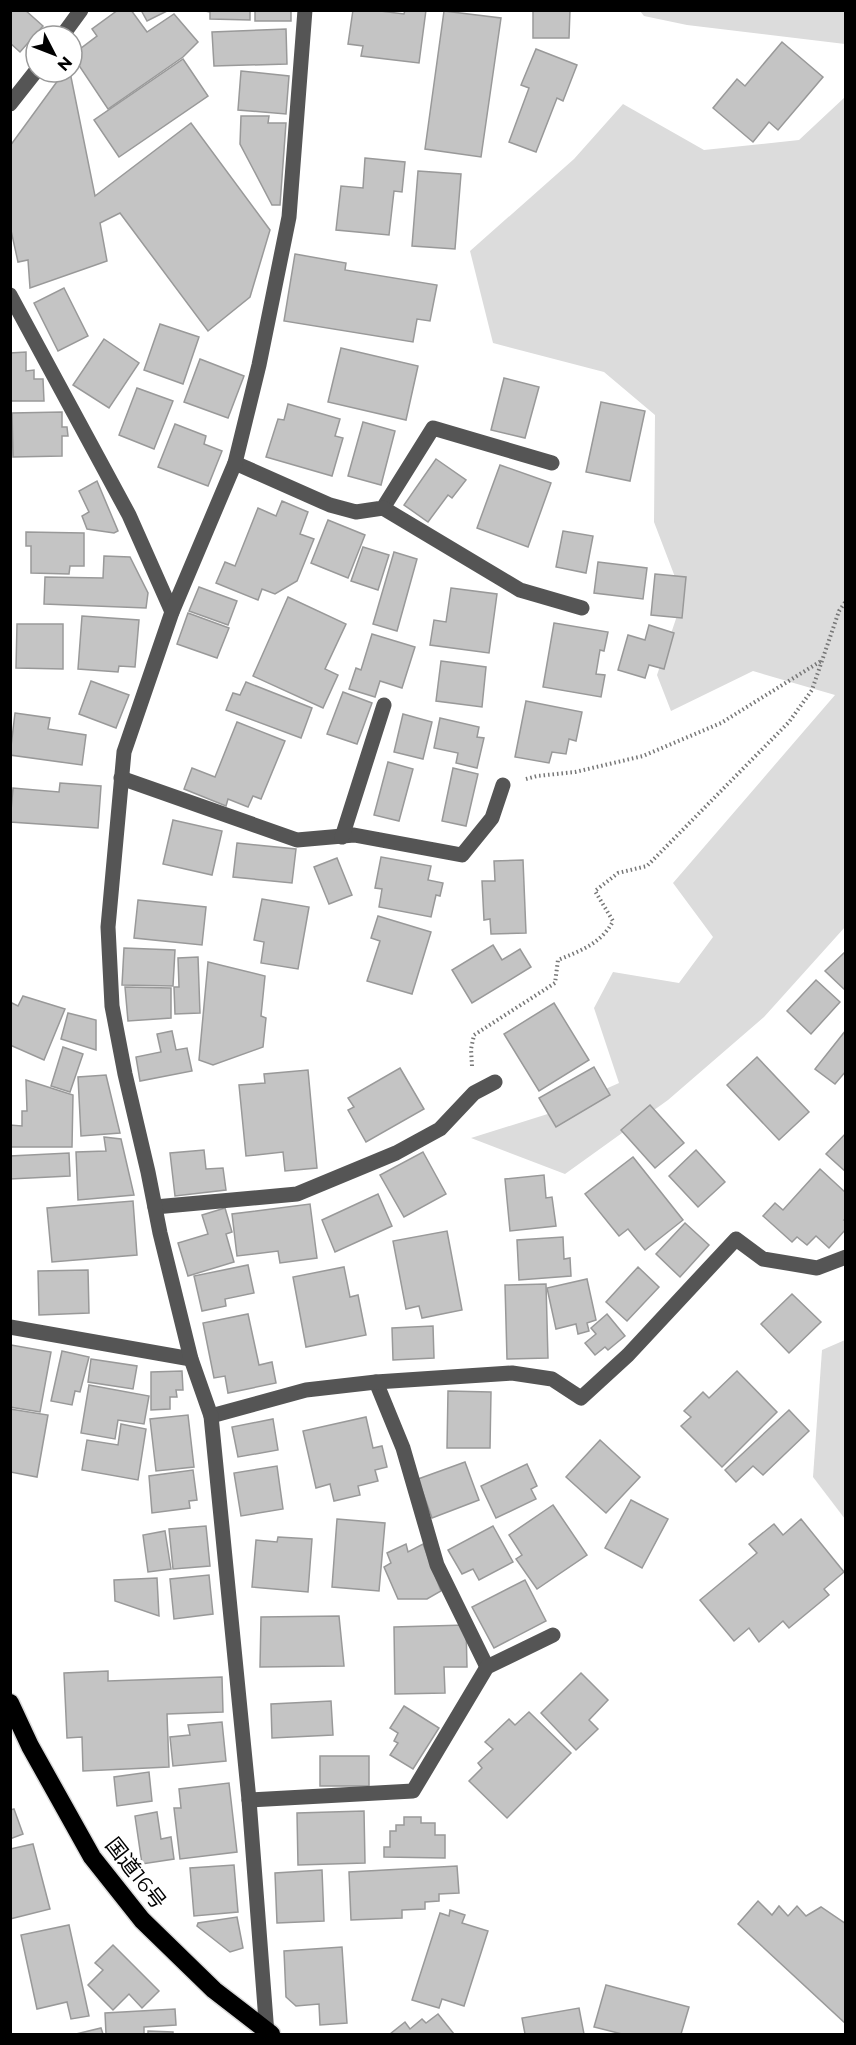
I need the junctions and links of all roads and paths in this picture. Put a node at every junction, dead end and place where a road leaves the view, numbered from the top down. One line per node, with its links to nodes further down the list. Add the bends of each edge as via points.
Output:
1 (81, 10): 3 (street)
2 (305, 10): 8 (street, via 289,217)
3 (71, 24)
4 (26, 84): 5 (street)
5 (10, 104)
6 (10, 295): 12 (street, via 129,515)
7 (552, 463): 9 (street, via 433,428)
8 (235, 464): 9 (street, via 330,505 356,512); 12 (street)
9 (382, 508): 11 (street, via 520,590)
10 (846, 601): 13 (path)
11 (582, 608)
12 (172, 612): 15 (street, via 124,752)
13 (822, 660): 16 (path, via 721,723 643,756); 19 (path, via 812,690 789,722 647,866 618,873 595,891 613,921 607,932 587,948 558,960 555,983 474,1035)
14 (384, 705): 17 (street)
15 (121, 778): 17 (street, via 297,840); 20 (street, via 108,927 112,1006)
16 (503, 785): 17 (street, via 492,818 462,855 354,835)
17 (342, 837)
18 (495, 1082): 19 (street)
19 (474, 1093): 20 (street, via 440,1129 396,1153 297,1194)
20 (155, 1207): 23 (street)
21 (846, 1257): 24 (street, via 817,1268 795,1265 763,1259 736,1239 628,1355 581,1398 552,1379 512,1374)
22 (10, 1327): 23 (street)
23 (191, 1359): 25 (street)
24 (376, 1382): 25 (street, via 306,1390); 27 (street, via 403,1448 437,1565)
25 (211, 1416): 29 (street)
26 (553, 1635): 27 (street)
27 (487, 1667): 29 (street, via 413,1791)
28 (10, 1703): 30 (highway, 国道16号, via 92,1857 142,1920 214,1990)
29 (249, 1800): 30 (street)
30 (268, 2033)

